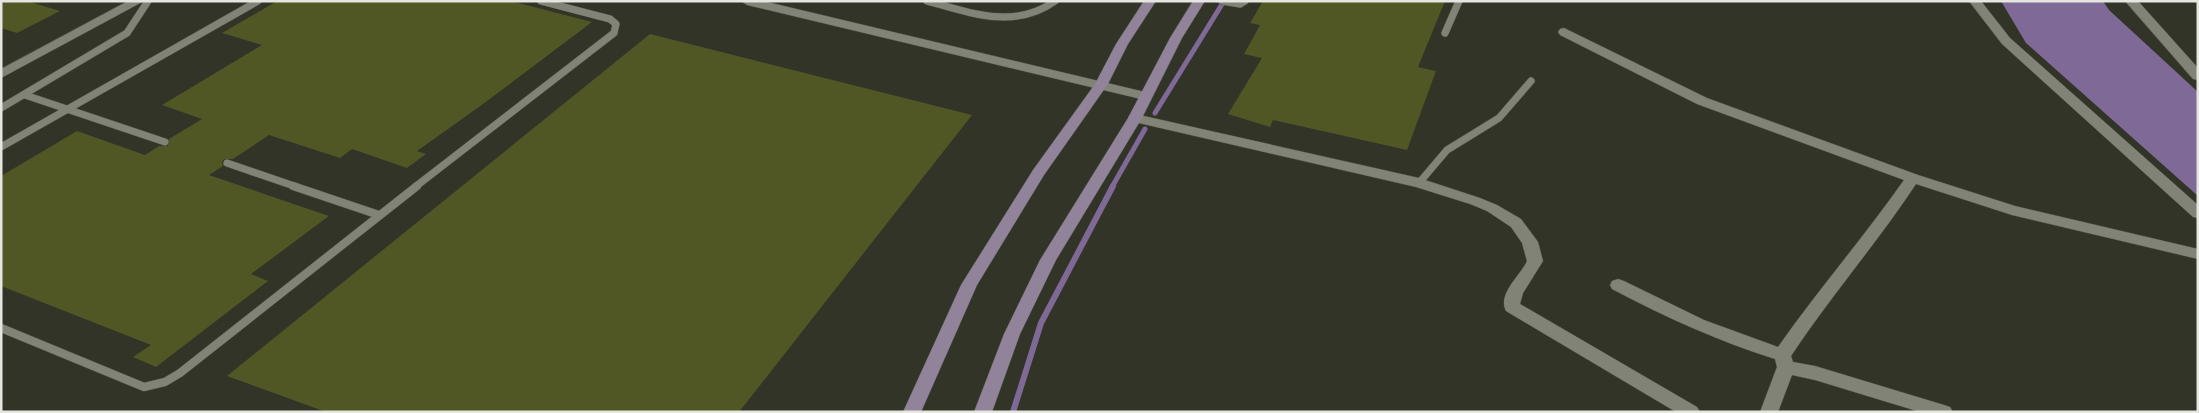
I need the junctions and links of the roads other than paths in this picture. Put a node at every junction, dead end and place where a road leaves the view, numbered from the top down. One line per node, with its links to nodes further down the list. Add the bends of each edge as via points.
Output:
1 (138, 1): 18 (street)
2 (148, 1): 22 (lane, via 127,33)
3 (258, 1): 25 (lane)
4 (541, 1): 33 (lane, via 610,19 616,24 614,33)
5 (747, 1): 21 (street)
6 (927, 1): 15 (lane)
7 (1055, 1): 15 (lane, via 1038,14 1019,18 1002,18)
8 (1150, 1): 21 (street)
9 (1199, 1): 23 (street)
10 (1222, 1): 11 (lane, via 1240,4)
11 (1245, 1)
12 (1459, 1): 17 (lane)
13 (1975, 1): 32 (street, via 2006,41)
14 (2131, 1): 19 (street)
15 (943, 3)
16 (1564, 32): 30 (street, via 1709,104)
17 (1445, 33)
18 (1, 74)
19 (2198, 76)
20 (1530, 81): 31 (lane, via 1499,118 1447,150)
21 (1101, 84): 23 (street); 38 (street, via 1038,173 969,285)
22 (25, 96): 24 (lane); 25 (lane)
23 (1145, 96): 26 (street)
24 (1, 108)
25 (68, 110): 27 (lane); 28 (lane)
26 (1135, 118): 31 (street); 39 (street, via 1036,284 1012,334)
27 (165, 142)
28 (1, 148)
29 (227, 163): 33 (lane)
30 (1913, 178): 34 (street, via 2012,210); 37 (street, via 1816,305)
31 (1419, 183): 40 (street, via 1492,208 1524,231 1535,260 1526,279 1512,294 1512,307)
32 (2198, 213)
33 (379, 215): 36 (lane, via 205,353 157,385 144,387)
34 (2198, 254)
35 (1618, 286): 37 (street, via 1676,315)
36 (1, 328)
37 (1784, 361): 41 (street); 42 (street)
38 (912, 412)
39 (983, 412)
40 (1691, 412)
41 (1769, 412)
42 (1944, 412)

